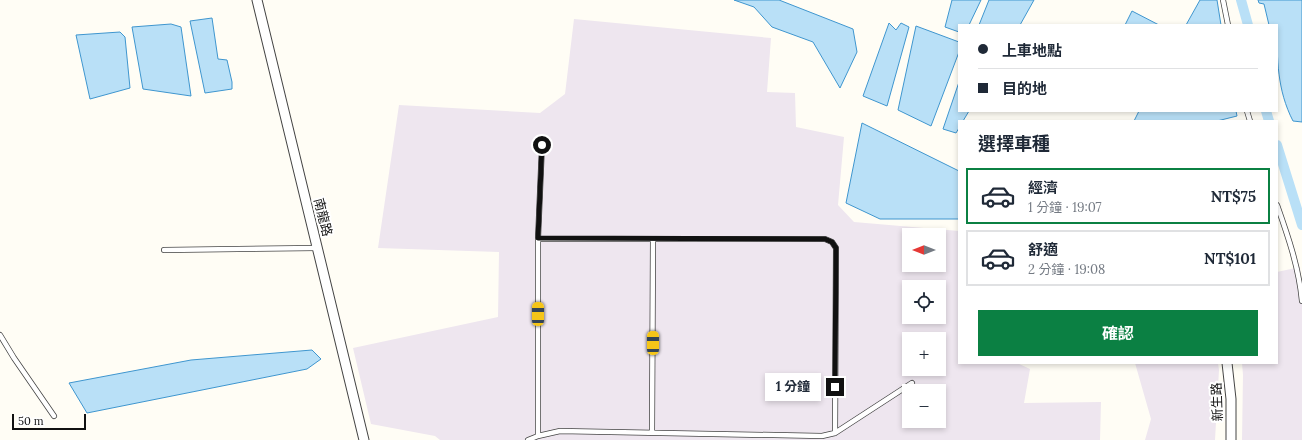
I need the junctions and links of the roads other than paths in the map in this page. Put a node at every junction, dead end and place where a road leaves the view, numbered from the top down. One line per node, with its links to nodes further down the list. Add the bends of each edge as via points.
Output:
1 (257, 0): 8 (street, 南龍路)
2 (1223, 0): 3 (lane)
3 (1228, 24)
4 (542, 145): 6 (lane)
5 (1278, 208): 10 (lane, via 1290,244)
6 (538, 238): 7 (lane); 17 (lane)
7 (653, 239): 15 (lane); 16 (lane, via 825,239 832,242 836,248)
8 (317, 248): 9 (lane); 18 (street, 南龍路)
9 (164, 250)
10 (1302, 301)
11 (0, 335): 14 (lane)
12 (1227, 364): 20 (street, 新生路, via 1231,399)
13 (912, 383): 16 (lane)
14 (54, 416)
15 (652, 433): 16 (lane, via 822,436); 17 (lane, via 560,431)
16 (835, 433)
17 (538, 436): 19 (lane)
18 (364, 440)
19 (528, 440)
20 (1231, 440)

